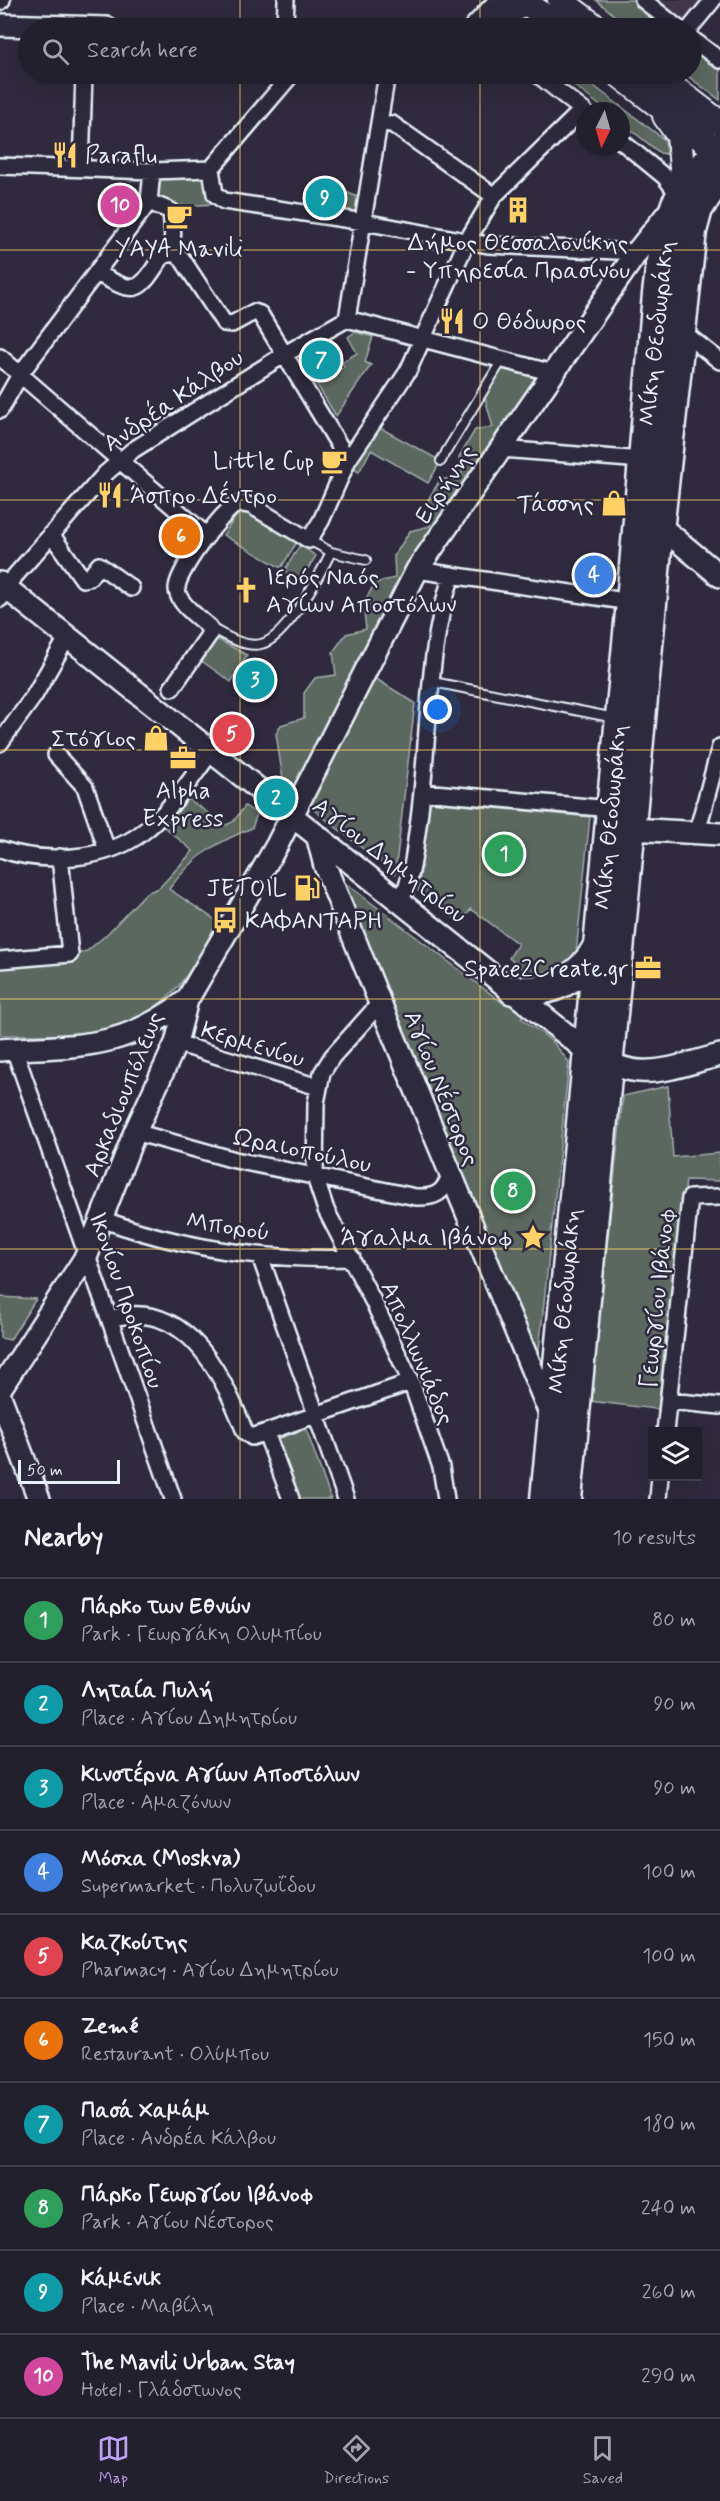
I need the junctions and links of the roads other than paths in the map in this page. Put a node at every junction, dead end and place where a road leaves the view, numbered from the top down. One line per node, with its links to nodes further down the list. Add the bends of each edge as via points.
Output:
1 (286, 0): 8 (street)
2 (501, 0): 9 (street)
3 (560, 0): 7 (main road)
4 (643, 0): 12 (street)
5 (713, 0): 13 (street)
6 (526, 1): 10 (street); 11 (main road)
7 (586, 16)
8 (285, 18)
9 (485, 18)
10 (506, 18)
11 (547, 18)
12 (666, 18)
13 (698, 18)
14 (0, 26): 15 (street)
15 (18, 26)
16 (702, 46): 17 (street)
17 (720, 60)
18 (84, 84): 32 (street)
19 (283, 84): 33 (street)
20 (386, 84): 28 (street)
21 (550, 84): 25 (street)
22 (631, 84): 24 (main road)
23 (671, 84): 26 (main road)
24 (650, 98): 30 (main road); 36 (main road, via 679,136)
25 (576, 105)
26 (710, 110): 30 (main road)
27 (576, 119): 35 (street)
28 (380, 123): 35 (street, via 392,124); 38 (street)
29 (630, 148): 36 (street, via 665,177)
30 (719, 150): 36 (highway, Μίκη Θεοδωράκη); 44 (highway, Μίκη Θεοδωράκη, via 692,231)
31 (0, 166): 32 (street)
32 (81, 168): 34 (street)
33 (211, 169): 34 (street); 38 (street, via 215,194 221,200)
34 (152, 171): 37 (street)
35 (494, 196): 39 (street)
36 (680, 197): 40 (street, Ειρήνης); 57 (highway, Μίκη Θεοδωράκη, via 664,237)
37 (149, 202): 41 (street, via 171,211 173,241); 42 (street)
38 (364, 222): 39 (street); 43 (street)
39 (467, 242): 40 (street); 45 (street)
40 (637, 252): 51 (street, Ειρήνης)
41 (167, 254): 42 (street, via 137,288 122,287); 46 (street, via 182,259 224,323 232,324 254,312 260,314)
42 (97, 273): 50 (street)
43 (347, 320): 45 (street); 46 (street, Ανδρέα Κάλβου)
44 (680, 330): 49 (street); 58 (highway, Μίκη Θεοδωράκη)
45 (421, 340): 48 (street); 56 (street, via 404,377)
46 (285, 354): 55 (street, Ανδρέα Κάλβου); 56 (street)
47 (0, 357): 50 (street)
48 (502, 360): 51 (street); 54 (lane)
49 (720, 361)
50 (21, 373): 52 (street); 55 (street)
51 (553, 373): 53 (street, Ειρήνης)
52 (0, 410)
53 (500, 449): 57 (street); 64 (street, Ειρήνης)
54 (444, 456)
55 (120, 460): 59 (street, Ανδρέα Κάλβου); 60 (street)
56 (348, 460): 61 (street)
57 (642, 460): 69 (highway, Μίκη Θεοδωράκη)
58 (660, 526): 66 (street); 82 (highway, Μίκη Θεοδωράκη)
59 (51, 534): 67 (street, via 83,579 89,578 99,566); 68 (street, Ανδρέα Κάλβου)
60 (207, 536): 61 (street, via 232,508 242,504); 70 (street, via 179,579 177,589 180,599)
61 (309, 540): 62 (lane)
62 (331, 552): 63 (lane); 70 (lane, via 308,597 264,643 239,642)
63 (366, 560)
64 (417, 570): 65 (street); 81 (street, Ειρήνης)
65 (452, 575): 69 (street); 72 (street, via 442,606)
66 (720, 576)
67 (131, 588)
68 (2, 590): 71 (street, Αγίου Δημητρίου)
69 (631, 602): 74 (highway, Μίκη Θεοδωράκη)
70 (208, 627): 73 (street, via 206,642)
71 (68, 636): 75 (street, via 34,696); 77 (street, Αγίου Δημητρίου)
72 (433, 682): 74 (lane); 79 (street)
73 (172, 688)
74 (619, 719): 80 (highway, Μίκη Θεοδωράκη)
75 (0, 743)
76 (720, 747): 83 (street)
77 (212, 751): 81 (street, Αγίου Δημητρίου); 87 (street, via 148,828 134,839)
78 (56, 755): 87 (street, via 85,787)
79 (423, 792): 80 (street); 89 (street, via 410,884)
80 (611, 809): 90 (highway, Μίκη Θεοδωράκη)
81 (292, 815): 84 (street, Αγίου Δημητρίου); 93 (street, Αρκαδιουπόλεως)
82 (631, 829): 83 (street); 98 (highway, Μίκη Θεοδωράκη)
83 (697, 832): 85 (street)
84 (317, 834): 89 (street, Αγίου Δημητρίου); 94 (street, Αγίου Νέστορος, via 325,866)
85 (720, 834)
86 (0, 849): 88 (street, via 20,855)
87 (107, 850): 88 (street)
88 (60, 857): 91 (street, via 70,954)
89 (400, 901): 92 (street, Αγίου Δημητρίου)
90 (598, 946): 92 (highway, via 584,969 572,978 545,988); 98 (highway, Μίκη Θεοδωράκη)
91 (0, 960)
92 (513, 990): 98 (street, Αγίου Δημητρίου)
93 (187, 1000): 95 (street, Αρκαδιουπόλεως); 96 (street, via 153,1024 113,1041 78,1047)
94 (380, 1003): 99 (street, Απολλωνιάδος, via 328,1062); 101 (street, Αγίου Νέστορος)
95 (176, 1043): 99 (street, Κερμενίου); 100 (street, Αρκαδιουπόλεως)
96 (7, 1049): 105 (street, Ικονίου Προκοπίου)
97 (720, 1055): 98 (street, via 655,1072 633,1072)
98 (598, 1058): 115 (highway, Μίκη Θεοδωράκη); 118 (highway, Μίκη Θεοδωράκη)
99 (318, 1087): 102 (street, Απολλωνιάδος)
100 (135, 1132): 102 (street, Ωραιοπούλου); 104 (street, Αρκαδιουπόλεως)
101 (450, 1175): 102 (street, Ωραιοπούλου, via 440,1194 423,1198); 115 (street, Αγίου Νέστορος)
102 (315, 1177): 107 (street, Απολλωνιάδος, via 326,1210)
103 (720, 1197): 112 (street, Γεωργίου Ιβάνοφ, via 690,1198)
104 (101, 1219): 105 (street, Αρκαδιουπόλεως); 106 (street, Μπορού, via 166,1239)
105 (87, 1255): 108 (street, Ικονίου Προκοπίου); 110 (street, Αρκαδιουπόλεως)
106 (260, 1256): 107 (street, Μπορού); 114 (street)
107 (351, 1258): 109 (street, Απολλωνιάδος)
108 (110, 1319): 117 (street, via 143,1314 185,1333 211,1362 247,1434 252,1437); 121 (street, Ικονίου Προκοπίου)
109 (411, 1382): 114 (street); 124 (street, Απολλωνιάδος, via 439,1462)
110 (0, 1389)
111 (0, 1396): 120 (street)
112 (669, 1401): 113 (street); 116 (street, Γεωργίου Ιβάνοφ)
113 (720, 1406)
114 (316, 1415): 117 (street); 123 (street)
115 (552, 1419): 118 (street, Αγίου Νέστορος); 125 (highway, Μίκη Θεοδωράκη)
116 (666, 1427)
117 (266, 1433): 122 (street)
118 (571, 1457): 126 (highway, Μίκη Θεοδωράκη)
119 (660, 1481): 127 (street)
120 (39, 1499)
121 (173, 1499)
122 (291, 1499)
123 (346, 1499)
124 (446, 1499)
125 (544, 1499)
126 (567, 1499)
127 (658, 1499)

